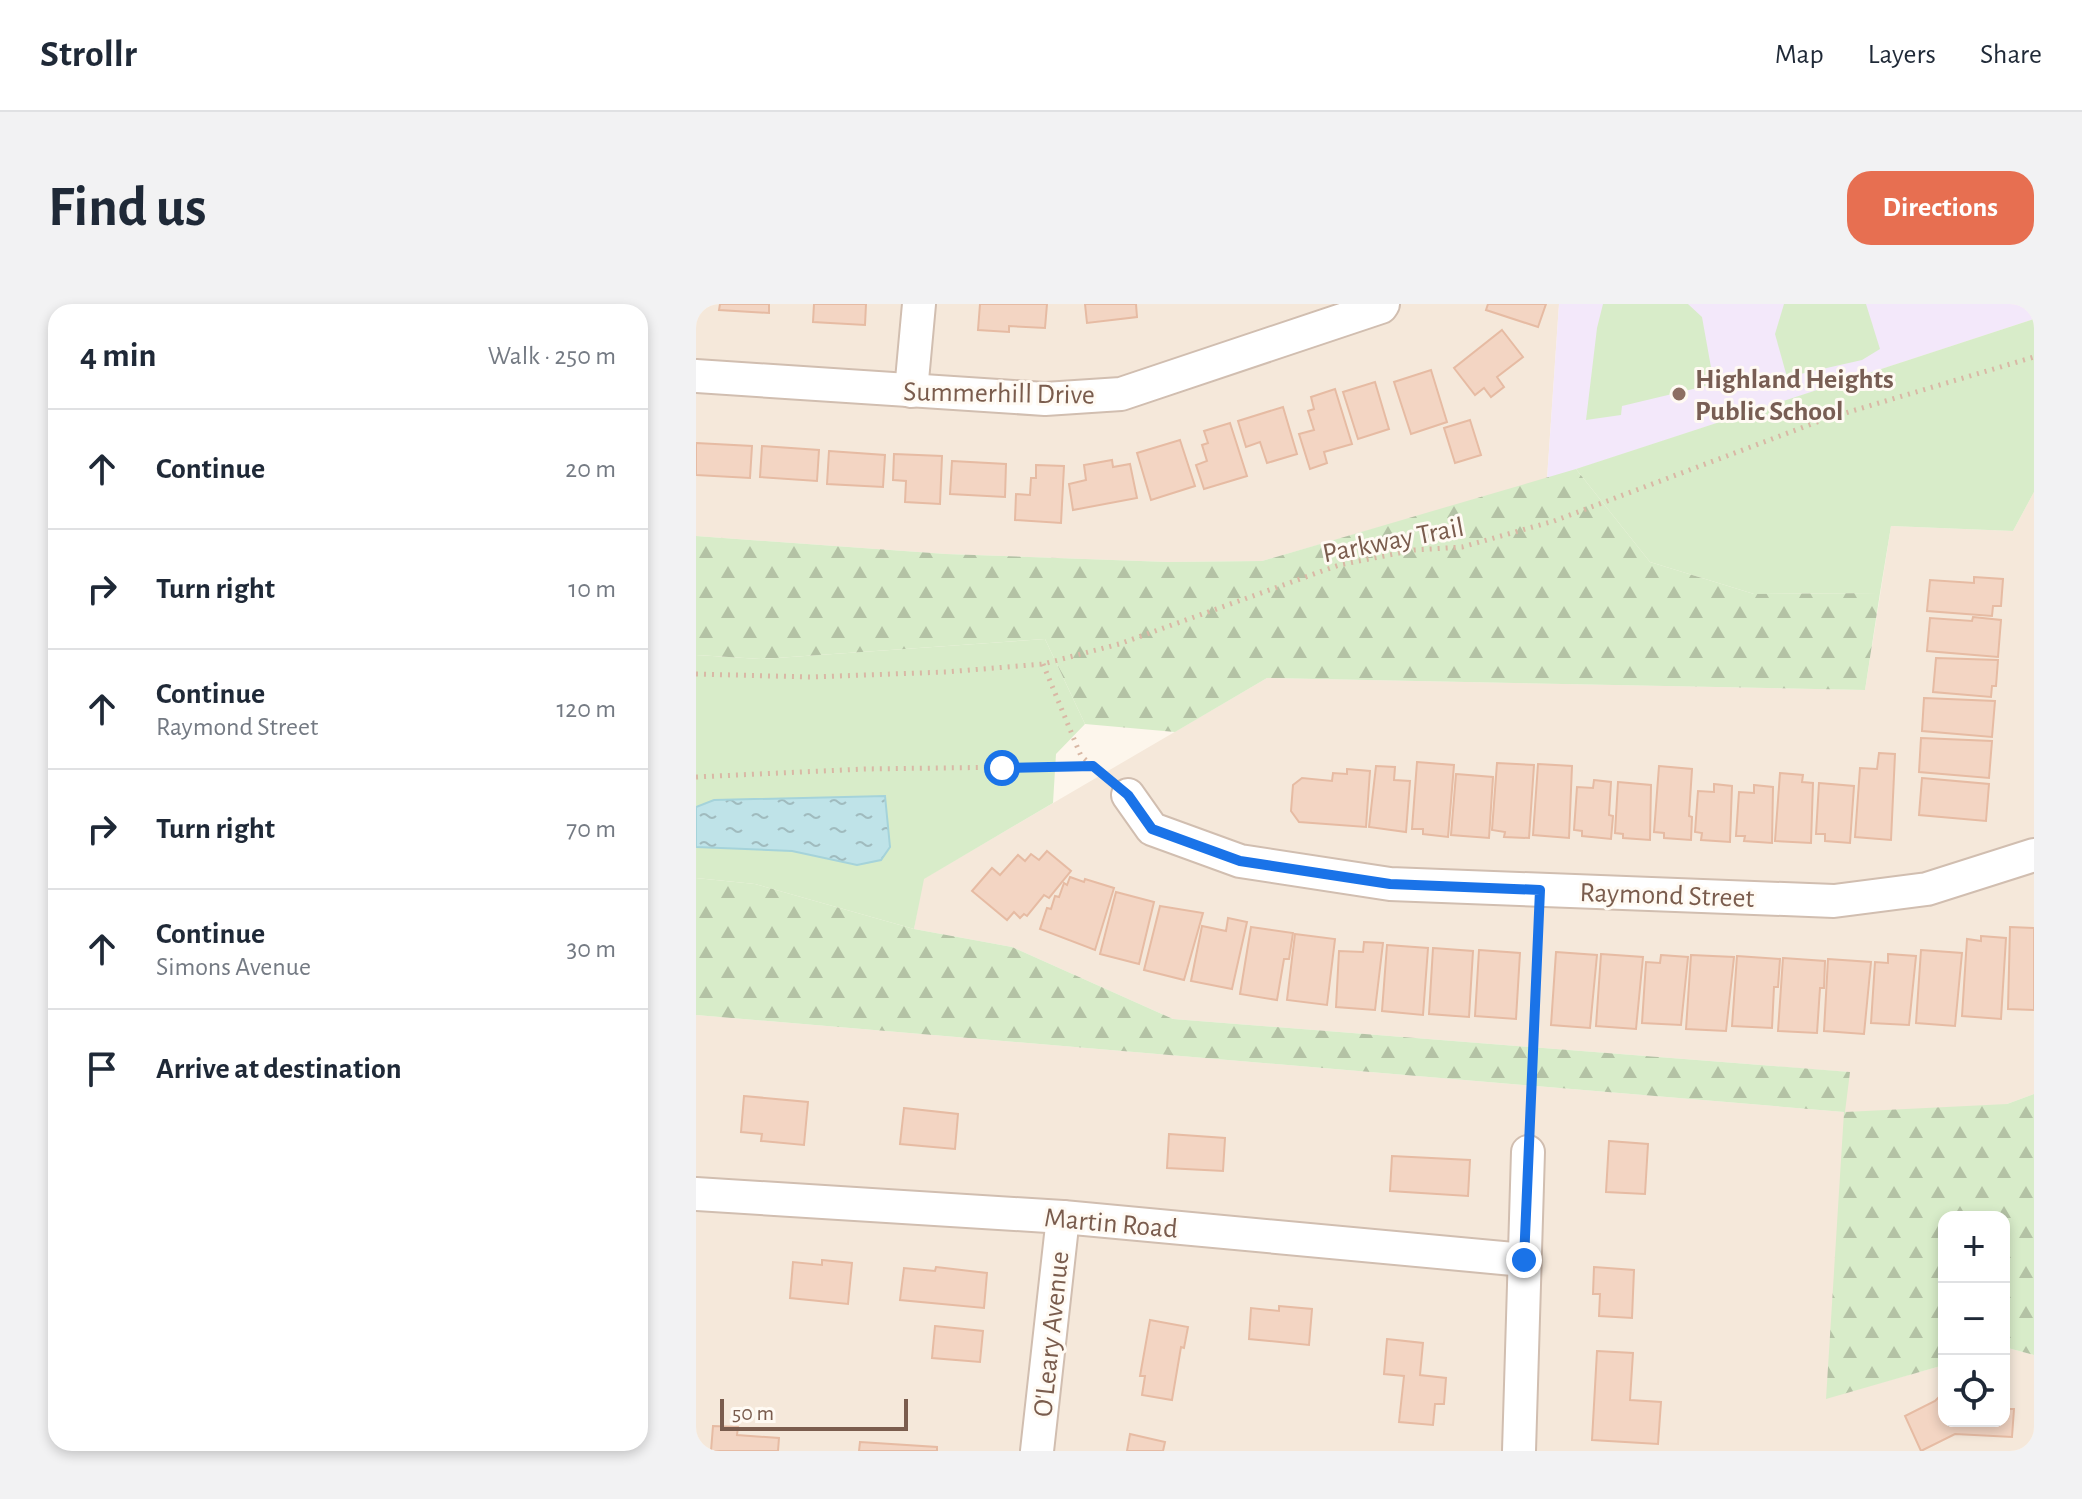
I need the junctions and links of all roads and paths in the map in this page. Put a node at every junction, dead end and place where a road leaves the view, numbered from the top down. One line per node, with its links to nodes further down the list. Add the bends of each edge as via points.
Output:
1 (919, 304): 5 (street)
2 (1383, 304): 5 (street, Summerhill Drive, via 1121,394 1045,399)
3 (2034, 357): 6 (path, Parkway Trail, via 1825,419 1554,521 1462,547 1339,565 1119,644)
4 (696, 376): 5 (street, Summerhill Drive)
5 (911, 391)
6 (1043, 664): 7 (path, Parkway Trail, via 811,677); 8 (path, via 1081,756)
7 (696, 674)
8 (1093, 766): 9 (path); 10 (path)
9 (696, 777)
10 (1128, 795): 12 (street, Raymond Street, via 1152,829 1240,861 1390,884)
11 (2034, 855): 12 (street, Raymond Street, via 1927,889 1834,901)
12 (1540, 890): 13 (path)
13 (1528, 1152): 16 (street)
14 (696, 1194): 15 (street, Martin Road)
15 (1063, 1217): 16 (street, Martin Road); 17 (street, O'Leary Avenue)
16 (1524, 1260): 18 (street)
17 (1037, 1451)
18 (1519, 1451)

